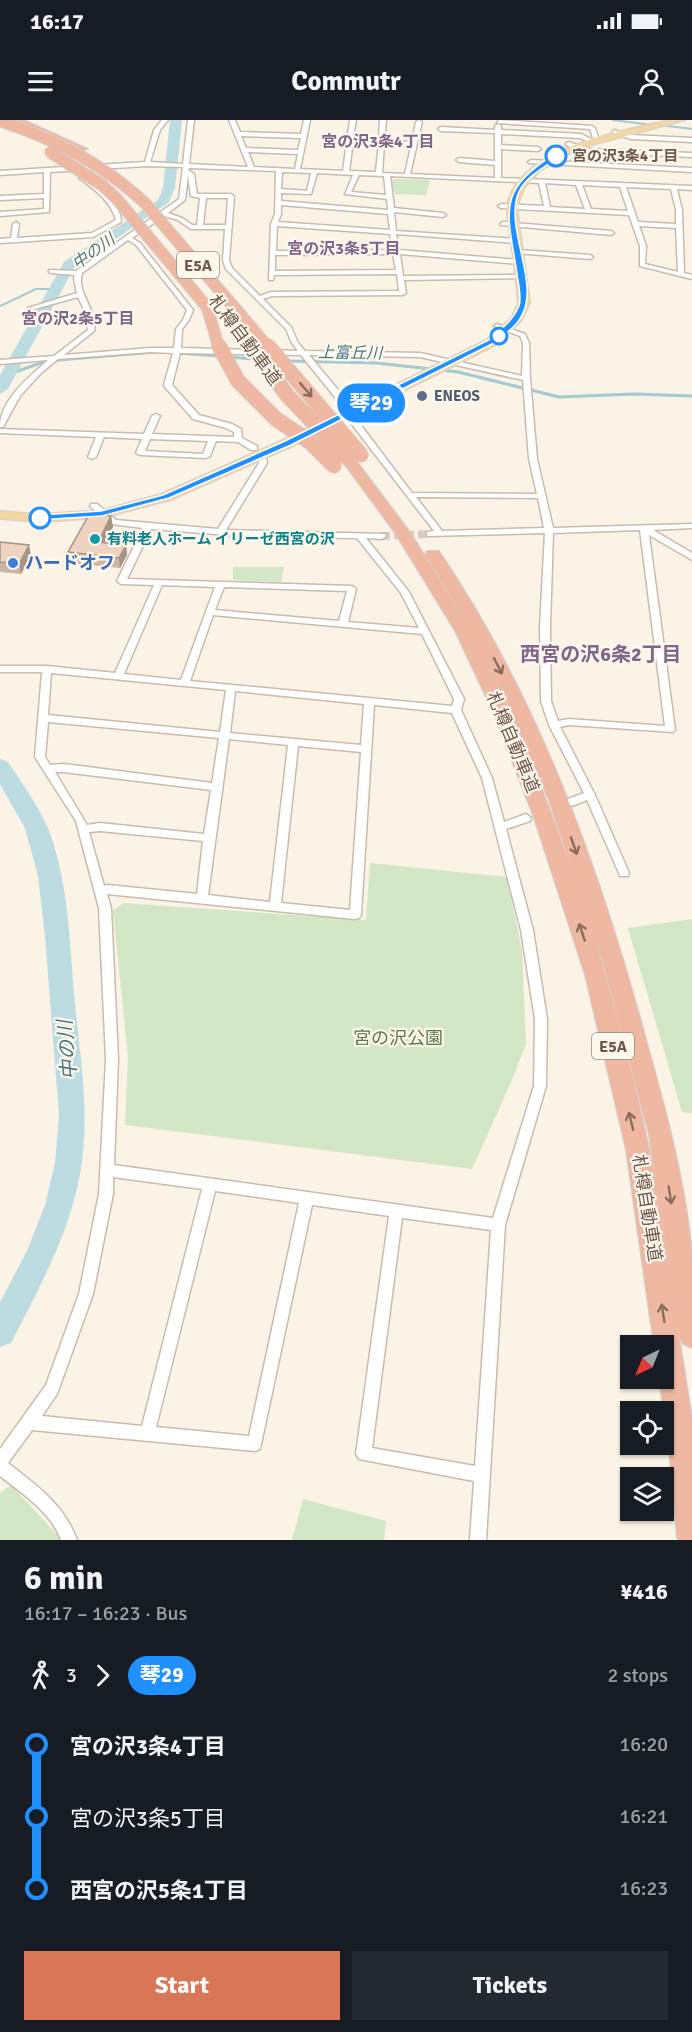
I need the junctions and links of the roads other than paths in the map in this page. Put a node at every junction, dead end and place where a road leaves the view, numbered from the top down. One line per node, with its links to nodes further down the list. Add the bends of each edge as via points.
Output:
1 (16, 120): 50 (highway, bridge, via 83,149)
2 (165, 120): 34 (street, via 157,130)
3 (191, 120): 36 (street)
4 (232, 120): 18 (street)
5 (307, 120): 19 (street)
6 (353, 120): 20 (street)
7 (383, 120): 23 (street)
8 (681, 120): 12 (main road)
9 (0, 121): 50 (highway, 札樽自動車道 / E5A, bridge, via 74,149)
10 (499, 121): 16 (street); 21 (street, via 592,128)
11 (419, 122): 24 (street)
12 (654, 124): 17 (main road)
13 (0, 126): 118 (highway, 札樽自動車道 / E5A, bridge, via 44,141 122,191 222,308 287,394)
14 (441, 129): 16 (street)
15 (0, 133): 118 (highway, bridge, via 69,161 109,191 207,307 221,353 237,381 276,419)
16 (498, 133): 21 (street); 26 (street)
17 (617, 133): 21 (main road); 22 (street)
18 (238, 134): 19 (street); 28 (street)
19 (303, 136): 29 (street)
20 (351, 139): 23 (street); 45 (street)
21 (591, 139): 25 (main road)
22 (692, 140)
23 (381, 141): 24 (street); 47 (street)
24 (413, 144): 49 (street)
25 (572, 146): 30 (street, via 590,151); 32 (main road); 35 (main road)
26 (498, 147): 27 (street); 33 (street)
27 (538, 149)
28 (245, 150): 29 (street); 38 (street)
29 (300, 152): 42 (street)
30 (692, 155)
31 (459, 160): 33 (street)
32 (531, 162): 35 (street); 52 (main road)
33 (497, 163): 51 (street)
34 (147, 164): 36 (street); 37 (street)
35 (543, 164): 41 (street); 53 (main road)
36 (186, 168): 38 (street); 61 (street, via 191,174 194,196); 71 (street, via 182,200)
37 (67, 169): 39 (street); 83 (street, via 100,192 118,213 119,221 93,235)
38 (252, 169): 40 (street)
39 (47, 170): 44 (street); 60 (street)
40 (279, 170): 42 (street); 59 (street)
41 (692, 170)
42 (297, 171): 43 (street)
43 (314, 172): 45 (street); 59 (street, via 309,194)
44 (0, 173)
45 (346, 173): 46 (street)
46 (357, 174): 47 (street); 62 (street, via 347,193)
47 (378, 174): 48 (street)
48 (387, 175): 49 (street); 62 (street)
49 (406, 176): 51 (street)
50 (120, 179): 118 (highway, 札樽自動車道 / E5A, one-way to 118, bridge, via 144,202)
51 (498, 180): 52 (street)
52 (510, 180): 53 (street); 65 (main road, via 504,191)
53 (523, 181): 54 (street); 65 (main road)
54 (542, 182): 55 (street); 66 (street)
55 (579, 184): 56 (street); 68 (street)
56 (621, 185): 57 (street); 69 (street)
57 (674, 187): 58 (street); 77 (street)
58 (692, 188)
59 (278, 191): 64 (street)
60 (47, 196): 63 (street); 73 (street, via 47,211)
61 (203, 196): 78 (street); 79 (street, via 231,196)
62 (389, 197): 67 (street)
63 (0, 198)
64 (278, 203): 67 (street); 74 (street)
65 (507, 207): 66 (street); 75 (main road)
66 (547, 209): 68 (street)
67 (391, 211): 72 (street); 80 (street)
68 (589, 211): 69 (street)
69 (631, 213): 76 (street)
70 (0, 214): 73 (street)
71 (165, 214): 78 (street, via 190,227); 82 (street)
72 (443, 215)
73 (16, 219): 83 (street)
74 (274, 224): 80 (street); 87 (street)
75 (508, 224): 81 (street); 85 (main road)
76 (635, 224): 77 (street); 92 (street, via 643,246 642,265)
77 (680, 226): 92 (street)
78 (200, 227): 79 (street)
79 (228, 227): 98 (street, via 229,269)
80 (393, 232): 85 (street); 86 (street)
81 (611, 232)
82 (129, 238): 91 (street); 101 (street, via 190,310 179,329)
83 (14, 240): 84 (street)
84 (0, 241)
85 (513, 251): 88 (street); 89 (street); 95 (main road)
86 (396, 252): 87 (street); 88 (street); 93 (street)
87 (272, 253): 93 (street, via 271,276)
88 (453, 257): 94 (street)
89 (590, 257)
90 (51, 271): 91 (street)
91 (78, 273): 97 (street, via 76,283)
92 (681, 274): 96 (street)
93 (400, 275): 94 (street); 98 (street, via 403,293 272,294)
94 (457, 277): 95 (street)
95 (517, 277): 100 (main road); 100 (main road, via 524,303 517,319)
96 (692, 277)
97 (81, 294): 99 (street); 103 (street, via 93,323 92,331)
98 (259, 298): 102 (street, via 289,328)
99 (31, 308)
100 (502, 328): 105 (main road, via 492,342); 106 (main road); 107 (street, via 523,334)
101 (177, 350): 102 (street); 103 (street); 114 (street, via 168,385 196,417 229,426 238,431)
102 (304, 353): 106 (street, via 420,355); 108 (street)
103 (53, 358): 104 (street); 110 (street, via 26,382)
104 (0, 362)
105 (453, 362): 106 (main road); 107 (street)
106 (436, 364): 108 (main road); 108 (main road, via 414,370)
107 (526, 382): 120 (street)
108 (346, 409): 116 (main road); 119 (street)
109 (156, 416): 113 (street)
110 (0, 425)
111 (0, 431): 112 (street)
112 (100, 435): 113 (street); 117 (street)
113 (148, 438): 115 (street); 115 (street, via 140,453 206,456)
114 (241, 440): 115 (street); 116 (street)
115 (212, 441)
116 (258, 452): 122 (main road, via 166,496); 128 (street, via 263,463)
117 (92, 457)
118 (347, 460): 168 (highway, 札樽自動車道 / E5A, one-way to 168, via 416,528 478,628 559,800 617,973 661,1135); 173 (highway, 札樽自動車道 / E5A, one-way to 118, via 683,1449 638,1150 596,975 544,818 502,712 464,631 435,582)
119 (410, 495): 120 (street); 130 (street)
120 (540, 496): 127 (street)
121 (0, 505): 122 (main road)
122 (98, 510): 123 (main road, via 40,518); 124 (street, via 114,522)
123 (0, 515)
124 (148, 526): 128 (street); 134 (street, via 121,581)
125 (692, 526): 126 (street)
126 (644, 528): 127 (street); 133 (street); 147 (street, via 670,730)
127 (549, 530): 130 (street); 147 (street, via 546,701)
128 (220, 532): 132 (street)
129 (430, 534): 130 (street)
130 (440, 534)
131 (381, 536): 132 (street)
132 (360, 537): 138 (street, via 405,592)
133 (692, 557)
134 (159, 583): 135 (street); 141 (street)
135 (220, 585): 136 (street); 137 (street, via 352,590)
136 (210, 612): 137 (street); 142 (street)
137 (343, 624): 138 (street)
138 (426, 632): 145 (street, via 459,699)
139 (0, 669): 140 (street)
140 (47, 669): 141 (street); 146 (street)
141 (118, 676): 142 (street)
142 (184, 683): 143 (street)
143 (231, 687): 144 (street); 148 (street)
144 (369, 701): 145 (street); 150 (street)
145 (456, 710): 156 (street, via 487,778)
146 (43, 718): 148 (street); 151 (street, via 40,757)
147 (554, 724): 153 (street)
148 (225, 736): 149 (street); 152 (street)
149 (293, 742): 150 (street); 162 (street)
150 (366, 748): 162 (street, via 355,915)
151 (48, 769): 152 (street); 157 (street)
152 (218, 787): 158 (street)
153 (590, 795): 154 (street); 159 (street)
154 (572, 802)
155 (526, 818): 156 (street)
156 (500, 827): 167 (street, via 527,930 541,1019 540,1086)
157 (83, 829): 158 (street, via 100,827); 160 (street)
158 (207, 838): 161 (street)
159 (624, 873)
160 (100, 892): 161 (street, via 108,889); 163 (street, via 105,908 112,1059)
161 (202, 899): 162 (street)
162 (275, 906)
163 (107, 1170): 164 (street); 169 (street, via 87,1294 52,1389)
164 (210, 1184): 165 (street); 170 (street)
165 (307, 1198): 166 (street); 170 (street, via 255,1443)
166 (396, 1210): 167 (street); 172 (street, via 364,1454)
167 (498, 1225): 172 (street)
168 (692, 1335)
169 (29, 1422): 170 (street); 171 (street)
170 (147, 1434)
171 (0, 1464): 174 (street, via 66,1528)
172 (482, 1475): 175 (street)
173 (692, 1538)
174 (69, 1540)
175 (478, 1540)

